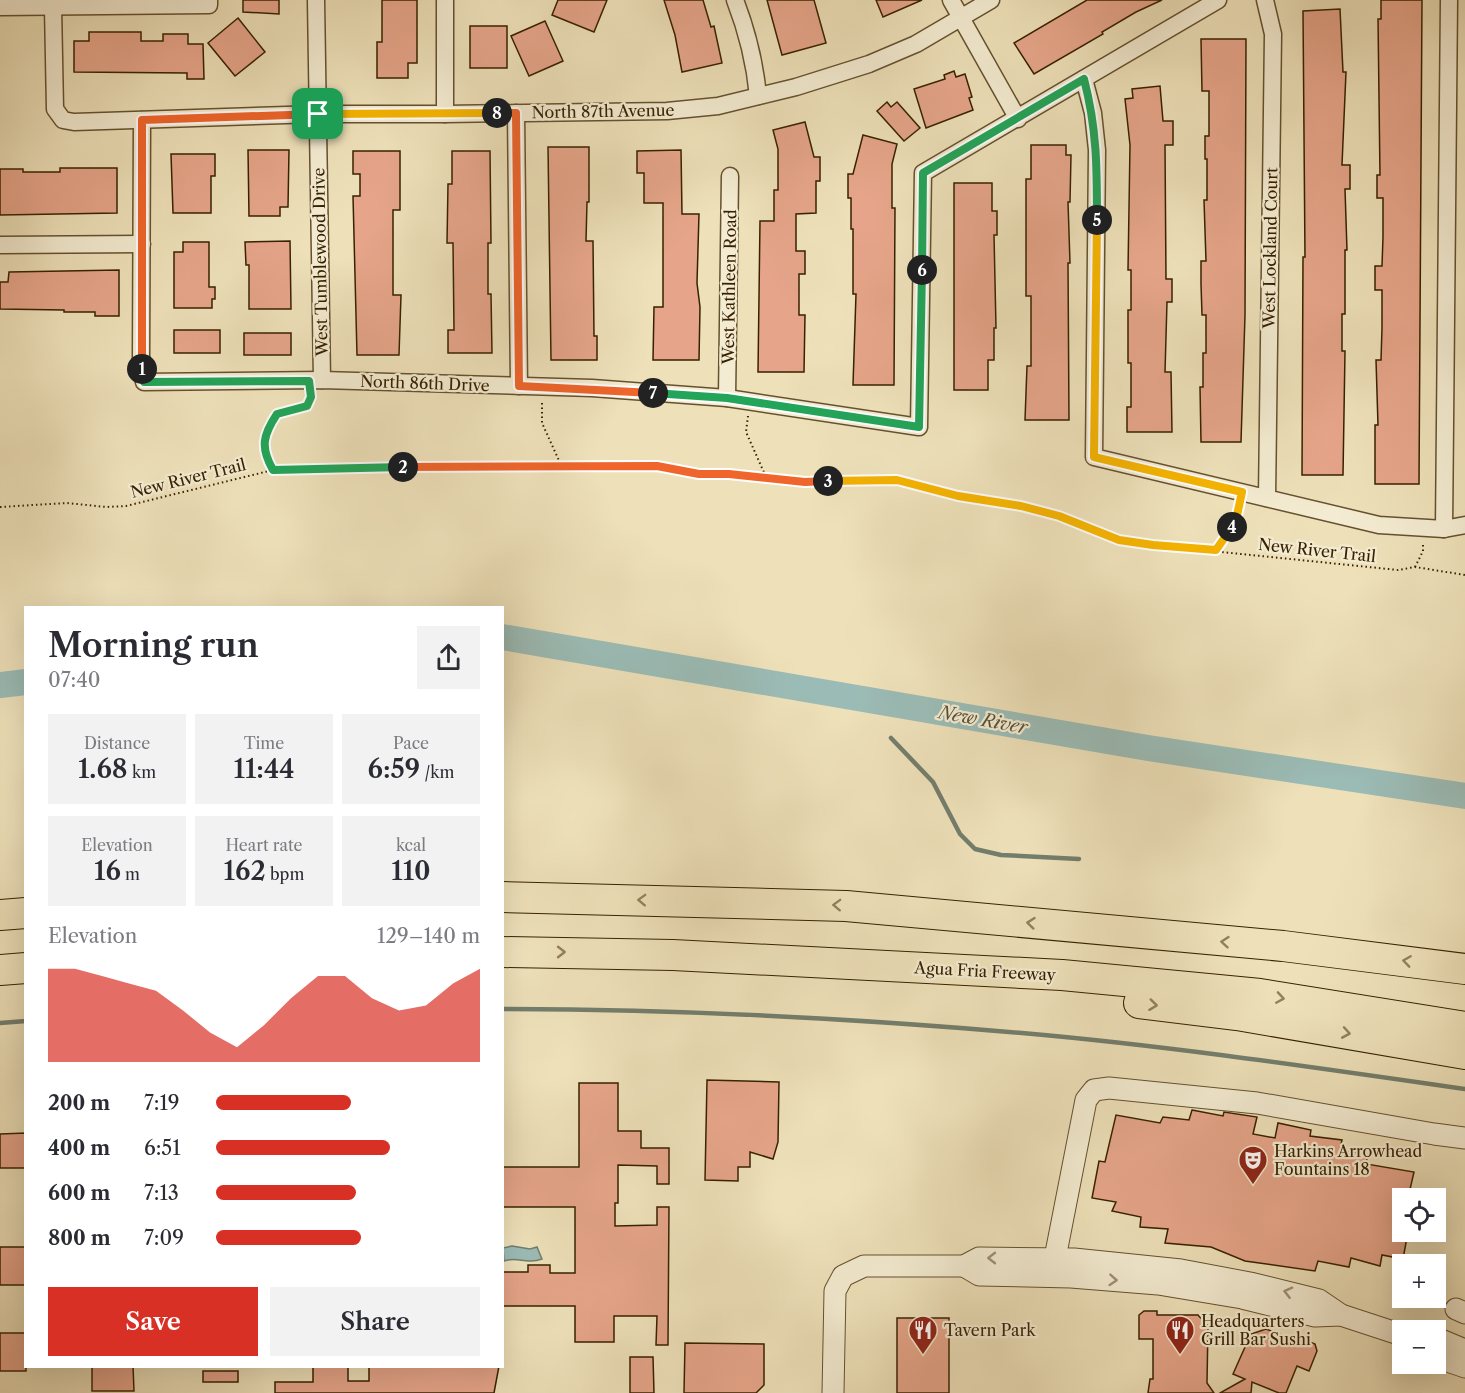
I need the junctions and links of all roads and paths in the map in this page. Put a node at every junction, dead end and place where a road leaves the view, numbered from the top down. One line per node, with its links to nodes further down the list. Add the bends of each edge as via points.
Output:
1 (316, 0): 16 (street, West Tumblewood Drive)
2 (445, 0): 17 (street)
3 (735, 0): 14 (street, via 756,72)
4 (951, 0): 12 (street)
5 (991, 0): 12 (street, North 87th Avenue)
6 (1218, 0): 13 (street)
7 (1265, 0): 32 (street, West Lockland Court, via 1273,34)
8 (1449, 0): 36 (street)
9 (209, 2): 11 (street)
10 (0, 7): 11 (street)
11 (53, 7): 19 (street, North 87th Avenue, via 55,109 63,120)
12 (962, 18): 14 (street, North 87th Avenue, via 869,64); 18 (street)
13 (1084, 79): 18 (street); 31 (street, via 1097,150 1094,457)
14 (758, 96): 15 (street, North 87th Avenue, via 718,106 667,111)
15 (516, 113): 17 (street, North 87th Avenue); 24 (street)
16 (318, 114): 17 (street, North 87th Avenue); 19 (street, North 87th Avenue); 23 (street, West Tumblewood Drive)
17 (445, 114)
18 (1018, 119): 27 (street, North 86th Drive, via 923,173 919,427)
19 (142, 120): 21 (street)
20 (730, 177): 26 (street, West Kathleen Road)
21 (142, 244): 22 (street); 23 (street, North 86th Drive, via 144,382)
22 (0, 245)
23 (316, 381): 24 (street, North 86th Drive); 29 (path, New River Trail, via 307,406 277,414 266,430 264,447)
24 (519, 386): 25 (street, North 86th Drive)
25 (542, 387): 26 (street, North 86th Drive); 28 (path, via 542,423)
26 (727, 398): 27 (street, North 86th Drive)
27 (750, 401): 30 (path, via 746,432)
28 (561, 465): 29 (path, New River Trail); 30 (path, New River Trail, via 657,466 699,474)
29 (273, 470): 33 (path, New River Trail, via 126,506 67,503)
30 (766, 477): 37 (path, New River Trail, via 805,482 897,480 1059,516 1119,540)
31 (1242, 492): 32 (street); 37 (path, via 1236,520)
32 (1267, 498): 35 (street, via 1379,525)
33 (0, 507)
34 (1465, 525): 36 (street)
35 (1423, 528): 36 (street); 38 (path, via 1423,551)
36 (1444, 529)
37 (1216, 550): 38 (path, New River Trail, via 1398,570)
38 (1415, 567): 39 (path, New River Trail)
39 (1465, 575)
40 (504, 897): 46 (highway, one-way to 40, via 1283,946 846,906)
41 (24, 913): 42 (highway)
42 (0, 915)
43 (504, 952): 44 (highway, Agua Fria Freeway, one-way to 44)
44 (740, 959): 48 (highway, Agua Fria Freeway, one-way to 48, via 1074,976 1260,994); 49 (highway, one-way to 49, via 1237,1015)
45 (24, 968): 47 (highway)
46 (1465, 969)
47 (0, 970)
48 (1465, 1027)
49 (1465, 1054)
50 (1465, 1138): 51 (street, via 1257,1103 1109,1088 1094,1090 1086,1100)
51 (1054, 1267): 52 (street, via 1130,1264 1227,1278 1319,1300 1341,1315); 57 (street, via 979,1258 964,1266 856,1268 843,1276 835,1291)
52 (1392, 1332)
53 (1446, 1342): 54 (street)
54 (1465, 1350)
55 (1446, 1360): 56 (street)
56 (1465, 1367)
57 (833, 1393)

